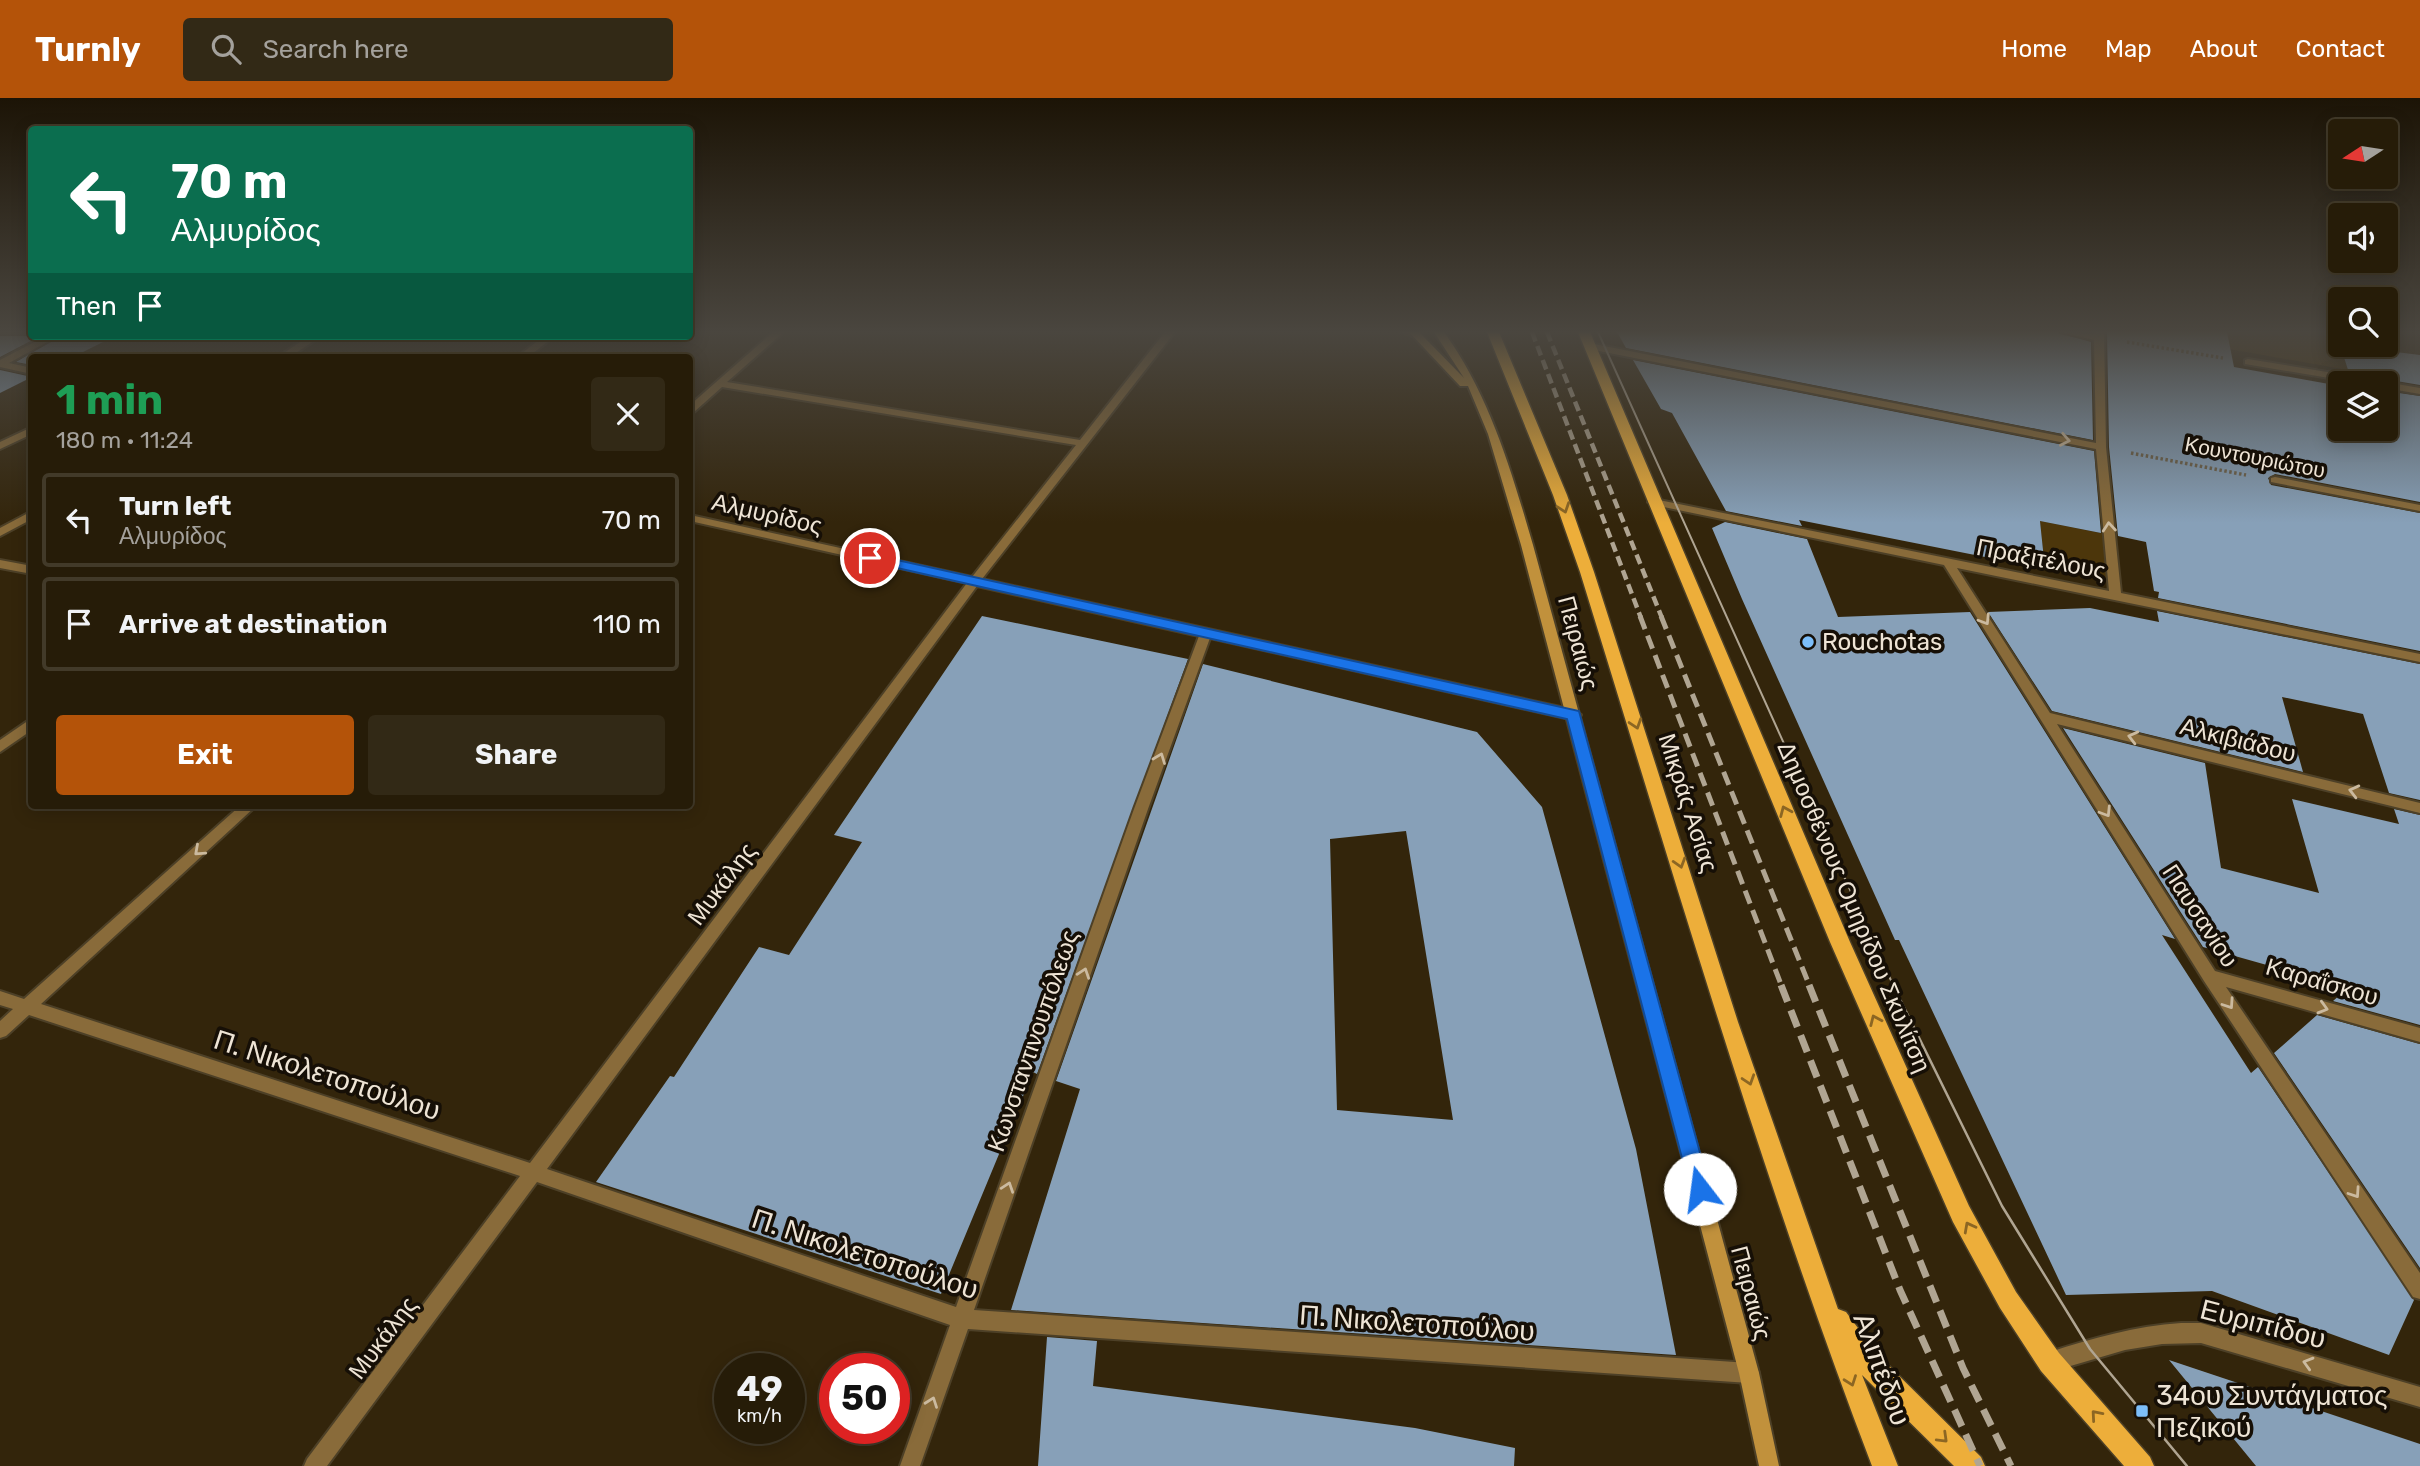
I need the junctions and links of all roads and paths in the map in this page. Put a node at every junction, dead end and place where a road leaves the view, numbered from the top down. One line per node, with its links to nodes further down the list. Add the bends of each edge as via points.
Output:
1 (792, 396): 11 (street)
2 (1119, 396): 11 (street, Μυκάλης)
3 (1472, 396): 9 (main road, Πειραιώς)
4 (1475, 396): 9 (main road, Πειραιώς)
5 (1519, 396): 40 (main road, Μικράς Ασίας, one-way to 40, via 1560,495)
6 (1610, 396): 15 (main road, Δημοσθένους Ομηρίδου Σκυλίτση)
7 (1857, 396): 13 (street, one-way to 13)
8 (2100, 396): 13 (street)
9 (1479, 405): 27 (main road, Πειραιώς, via 1504,466)
10 (28, 432): 12 (street)
11 (1082, 443): 23 (street, Μυκάλης)
12 (0, 446)
13 (2101, 447): 14 (path, Κουντουριώτου); 24 (street, one-way to 13)
14 (2275, 480): 16 (street, Κουντουριώτου)
15 (1654, 502): 20 (street, Πραξιτέλους); 42 (main road, Δημοσθένους Ομηρίδου Σκυλίτση, one-way to 15, via 2008,1300 1961,1214)
16 (2420, 508)
17 (28, 516): 19 (street)
18 (693, 519): 23 (street, Αλμυρίδος)
19 (0, 533)
20 (1948, 562): 24 (street, Πραξιτέλους); 28 (street, Παυσανίου, one-way to 28)
21 (0, 564): 22 (street)
22 (28, 569)
23 (974, 582): 25 (street, Αλμυρίδος); 38 (street, Μυκάλης)
24 (2115, 595): 26 (street, Πραξιτέλους)
25 (1206, 633): 27 (street, Αλμυρίδος); 41 (street, Κωνσταντινουπόλεως, one-way to 25)
26 (2420, 658)
27 (1574, 715): 43 (main road, Πειραιώς)
28 (2045, 716): 31 (street, Αλκιβιάδου, one-way to 28); 33 (street, Παυσανίου, one-way to 33)
29 (28, 726): 30 (street)
30 (0, 747)
31 (2420, 807)
32 (246, 809): 35 (street, one-way to 35)
33 (2210, 976): 37 (street, Καραΐσκου, one-way to 37); 39 (street, Παυσανίου, one-way to 39)
34 (0, 998): 35 (street, Π. Νικολετοπούλου)
35 (28, 1006): 36 (street); 38 (street, Π. Νικολετοπούλου)
36 (0, 1031)
37 (2420, 1035)
38 (535, 1173): 41 (street, Π. Νικολετοπούλου); 45 (street, Μυκάλης)
39 (2420, 1290)
40 (1820, 1294): 48 (main road, Αλιπέδου, one-way to 48); 49 (main road, one-way to 49, via 1869,1363)
41 (962, 1319): 43 (street, Π. Νικολετοπούλου); 46 (street, Κωνσταντινουπόλεως, one-way to 41)
42 (2050, 1363): 44 (street, Ευριπίδου, one-way to 42, via 2201,1333 2173,1332 2111,1342); 50 (main road, Δημοσθένους Ομηρίδου Σκυλίτση, one-way to 42)
43 (1749, 1373): 47 (main road, Πειραιώς)
44 (2420, 1397)
45 (314, 1466)
46 (909, 1466)
47 (1769, 1466)
48 (1885, 1466)
49 (1972, 1466)
50 (2141, 1466)

